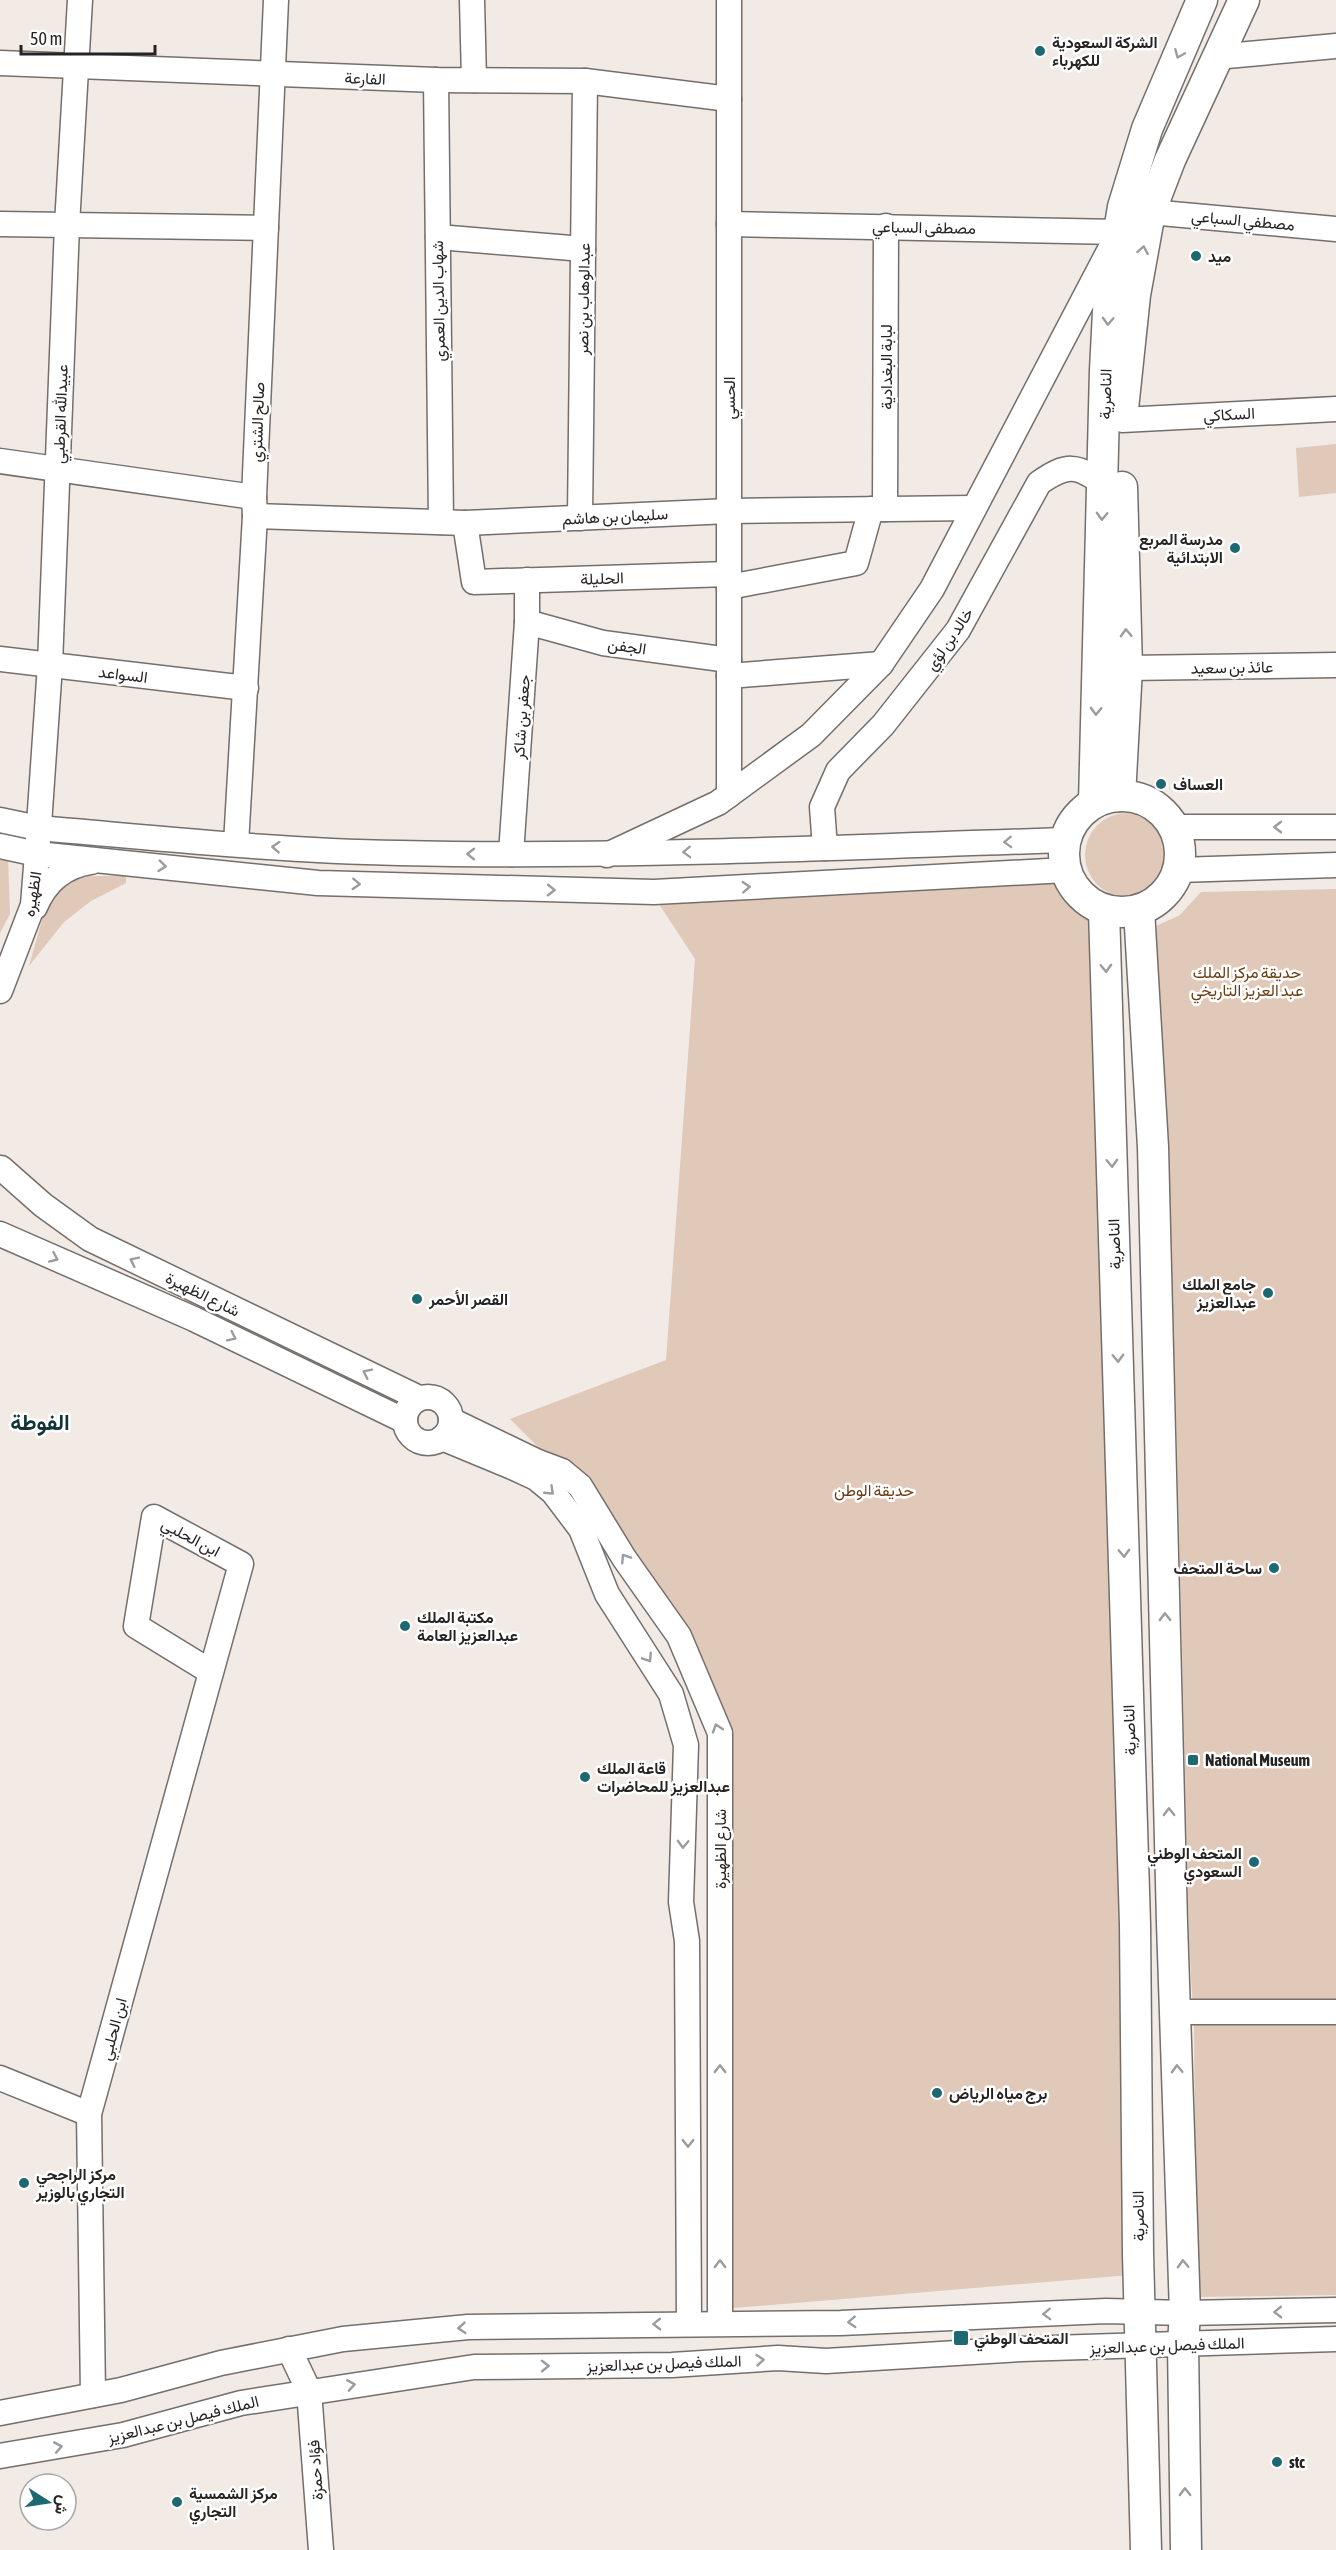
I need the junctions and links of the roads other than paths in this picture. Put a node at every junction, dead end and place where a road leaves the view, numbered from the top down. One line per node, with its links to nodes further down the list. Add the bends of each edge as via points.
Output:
1 (80, 0): 10 (street, عبيدالله القرطبي)
2 (276, 0): 11 (street, صالح الشتري)
3 (472, 0): 13 (street)
4 (729, 0): 15 (street, الحسي)
5 (1202, 0): 23 (main road, الناصرية, one-way to 23, via 1147,129)
6 (1244, 0): 8 (main road, الناصرية)
7 (1336, 46): 8 (street)
8 (1216, 57): 16 (main road, الناصرية)
9 (0, 63): 10 (street, الفارعة)
10 (76, 65): 11 (street, الفارعة); 19 (street, عبيدالله القرطبي)
11 (273, 74): 12 (street, الفارعة); 21 (street, صالح الشتري)
12 (436, 80): 13 (street, الفارعة); 24 (street, شهاب الدين العمري)
13 (474, 80): 14 (street, الفارعة)
14 (585, 81): 15 (street, الفارعة); 25 (street, عبدالوهاب بن نصر)
15 (729, 99): 18 (street, الحسي)
16 (1150, 212): 22 (street, مصطفي السباعي); 27 (main road, الناصرية, one-way to 16, via 1135,296)
17 (0, 224): 19 (street)
18 (729, 224): 20 (street, مصطفى السباعي); 34 (street, الحسي)
19 (67, 225): 21 (street); 29 (street, عبيدالله القرطبي)
20 (886, 226): 23 (street, مصطفى السباعي); 33 (street, لبابة البغدادية)
21 (266, 228): 31 (street, صالح الشتري)
22 (1336, 229)
23 (1119, 232): 30 (main road, الناصرية, one-way to 30, via 1109,292); 32 (street)
24 (438, 237): 25 (street); 36 (street, شهاب الدين العمري)
25 (583, 249): 35 (street, عبدالوهاب بن نصر)
26 (1336, 409): 27 (street, السكاكي)
27 (1122, 420): 46 (main road, الناصرية, one-way to 27)
28 (0, 461): 29 (street, سليمان بن هاشم)
29 (58, 471): 31 (street, سليمان بن هاشم); 43 (street, عبيدالله القرطبي)
30 (1103, 484): 50 (main road, الناصرية, one-way to 50); 58 (street, خالد بن لؤي, via 1086,471 1072,468 1055,472 1040,483 958,630 890,718 838,771 822,807)
31 (255, 507): 36 (street, سليمان بن هاشم); 48 (street, صالح الشتري)
32 (974, 508): 33 (street, سليمان بن هاشم); 42 (street, via 932,589)
33 (878, 509): 34 (street, سليمان بن هاشم); 39 (street, لبابة البغدادية, via 856,563)
34 (729, 511): 35 (street, سليمان بن هاشم); 39 (street, الحسي)
35 (580, 518): 37 (street, سليمان بن هاشم)
36 (441, 522): 37 (street, سليمان بن هاشم)
37 (465, 523): 38 (street, الحليلة, via 474,582)
38 (527, 580): 39 (street, الحليلة); 40 (street, جعفر بن شاكر)
39 (729, 581): 45 (street, الحسي)
40 (527, 622): 45 (street, الجفن, via 603,643); 60 (street, جعفر بن شاكر)
41 (0, 659): 43 (street, السواعد)
42 (881, 664): 45 (street); 49 (street, via 811,735)
43 (50, 665): 48 (street, السواعد); 54 (street, عبيدالله القرطبي)
44 (1336, 665): 46 (street, عائذ بن سعيد); 47 (street)
45 (729, 668): 49 (street, الحسي)
46 (1127, 668): 50 (main road, الناصرية)
47 (1336, 675)
48 (246, 688): 56 (street, صالح الشتري)
49 (729, 795): 61 (street)
50 (1107, 800): 52 (main road, via 1136,797 1151,803); 55 (main road, via 1081,813)
51 (0, 820): 54 (street)
52 (1174, 827): 53 (street, one-way to 52); 65 (main road, via 1179,840)
53 (1336, 827)
54 (38, 828): 56 (street); 59 (street, الظهيره)
55 (1066, 840): 58 (street, one-way to 58); 64 (main road)
56 (236, 844): 60 (street, one-way to 56, via 341,852)
57 (0, 846): 59 (street)
58 (825, 848): 61 (street, one-way to 61)
59 (37, 854): 62 (street); 68 (street, الظهيره, via 33,905)
60 (511, 854): 61 (street)
61 (607, 855)
62 (121, 862): 64 (street, one-way to 64, via 318,883 654,892); 68 (street, via 89,862 60,873 39,897)
63 (1336, 865): 65 (street)
64 (1066, 870): 66 (main road, via 1076,890)
65 (1178, 870): 67 (main road, via 1160,899)
66 (1104, 910): 67 (main road); 76 (main road, الناصرية, one-way to 76)
67 (1140, 910): 77 (main road, one-way to 67, via 1153,1148)
68 (26, 929): 69 (street, الظهيره)
69 (0, 991)
70 (0, 1167): 72 (street, شارع الظهيرة, one-way to 70, via 90,1239)
71 (0, 1234): 73 (street, شارع الظهيرة, one-way to 73, via 194,1318)
72 (419, 1398): 73 (street, via 408,1409); 74 (street, شارع الظهيرة, via 432,1396 449,1409)
73 (405, 1421): 74 (street, شارع الظهيرة, via 417,1440 432,1443)
74 (446, 1429): 85 (street, شارع الظهيرة, one-way to 85, via 536,1478 553,1492 581,1529 607,1594 671,1694 686,1745 681,1902 687,1941); 86 (street, شارع الظهيرة, one-way to 74, via 720,1733 679,1636 580,1486 562,1471)
75 (211, 1672): 75 (street, ابن الحلبي, via 136,1626 154,1517 241,1564); 81 (street, ابن الحلبي)
76 (1135, 1923): 77 (main road, via 1139,1942 1155,1950 1169,1941); 83 (main road, الناصرية)
77 (1172, 1923): 79 (main road)
78 (1336, 2012): 79 (street)
79 (1175, 2013): 84 (main road, one-way to 79)
80 (0, 2078): 81 (street)
81 (89, 2114): 92 (street, ابن الحلبي)
82 (1336, 2310): 84 (street, الملك فيصل بن عبدالعزيز, one-way to 84)
83 (1141, 2313): 84 (street, الملك فيصل بن عبدالعزيز); 86 (street, الملك فيصل بن عبدالعزيز, one-way to 86); 88 (main road, الناصرية)
84 (1185, 2313): 89 (main road)
85 (689, 2323): 86 (street, الملك فيصل بن عبدالعزيز); 90 (street, الملك فيصل بن عبدالعزيز, one-way to 90, via 468,2327 343,2339)
86 (720, 2323)
87 (1336, 2339): 89 (street, الملك فيصل بن عبدالعزيز)
88 (1142, 2344): 89 (street, الملك فيصل بن عبدالعزيز); 91 (street, الملك فيصل بن عبدالعزيز, one-way to 88, via 474,2367 672,2365 777,2358 826,2361); 96 (main road, الناصرية)
89 (1183, 2344): 97 (main road, one-way to 89)
90 (289, 2349): 91 (street); 92 (street, الملك فيصل بن عبدالعزيز)
91 (309, 2391): 94 (street, الملك فيصل بن عبدالعزيز, one-way to 91, via 123,2435 241,2403); 95 (street, فؤاد حمزة)
92 (93, 2395): 93 (street, الملك فيصل بن عبدالعزيز)
93 (0, 2414)
94 (0, 2456)
95 (321, 2550)
96 (1146, 2550)
97 (1186, 2550)

